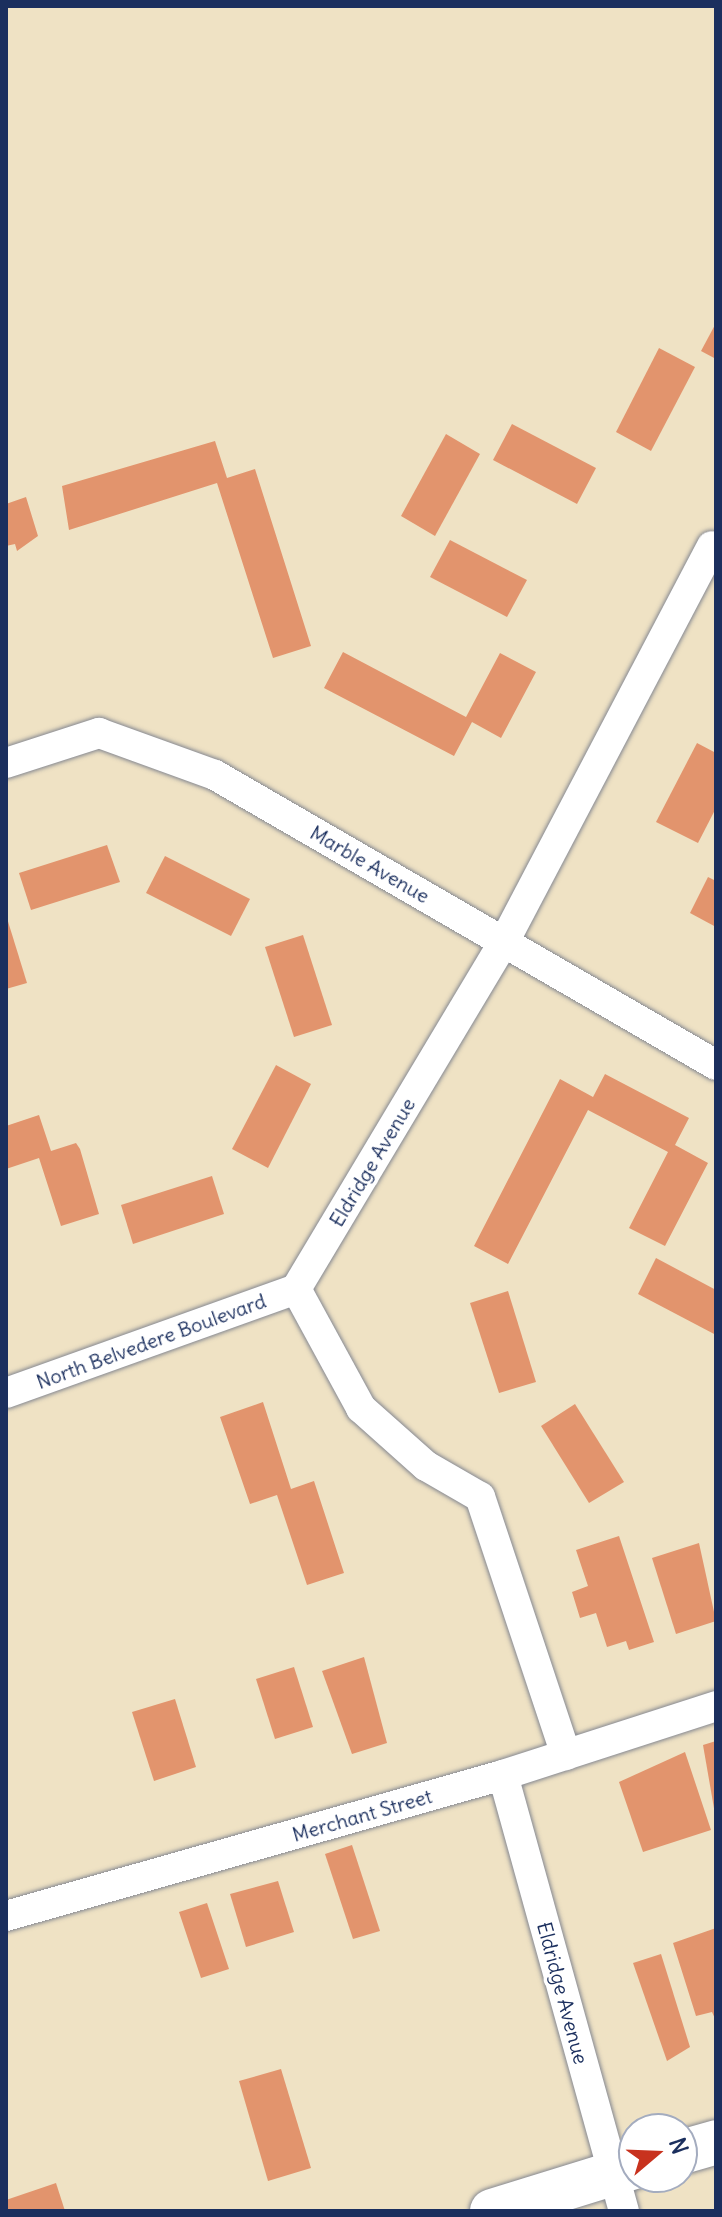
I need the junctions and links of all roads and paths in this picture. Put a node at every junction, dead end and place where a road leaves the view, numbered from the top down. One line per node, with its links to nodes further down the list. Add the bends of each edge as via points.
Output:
1 (712, 546): 3 (street, Eldridge Avenue)
2 (6, 763): 3 (street, Marble Avenue, via 99,733 215,775)
3 (504, 942): 4 (street, Marble Avenue); 5 (street, Eldridge Avenue)
4 (716, 1065)
5 (296, 1289): 6 (street, North Belvedere Boulevard); 8 (street, via 361,1408 426,1466 480,1497)
6 (6, 1393)
7 (716, 1706): 8 (street, Merchant Street)
8 (566, 1755): 9 (street, Merchant Street)
9 (503, 1775): 10 (street, Merchant Street); 11 (street, Eldridge Avenue)
10 (6, 1916)
11 (618, 2164)
12 (618, 2185): 13 (street)
13 (492, 2211)

